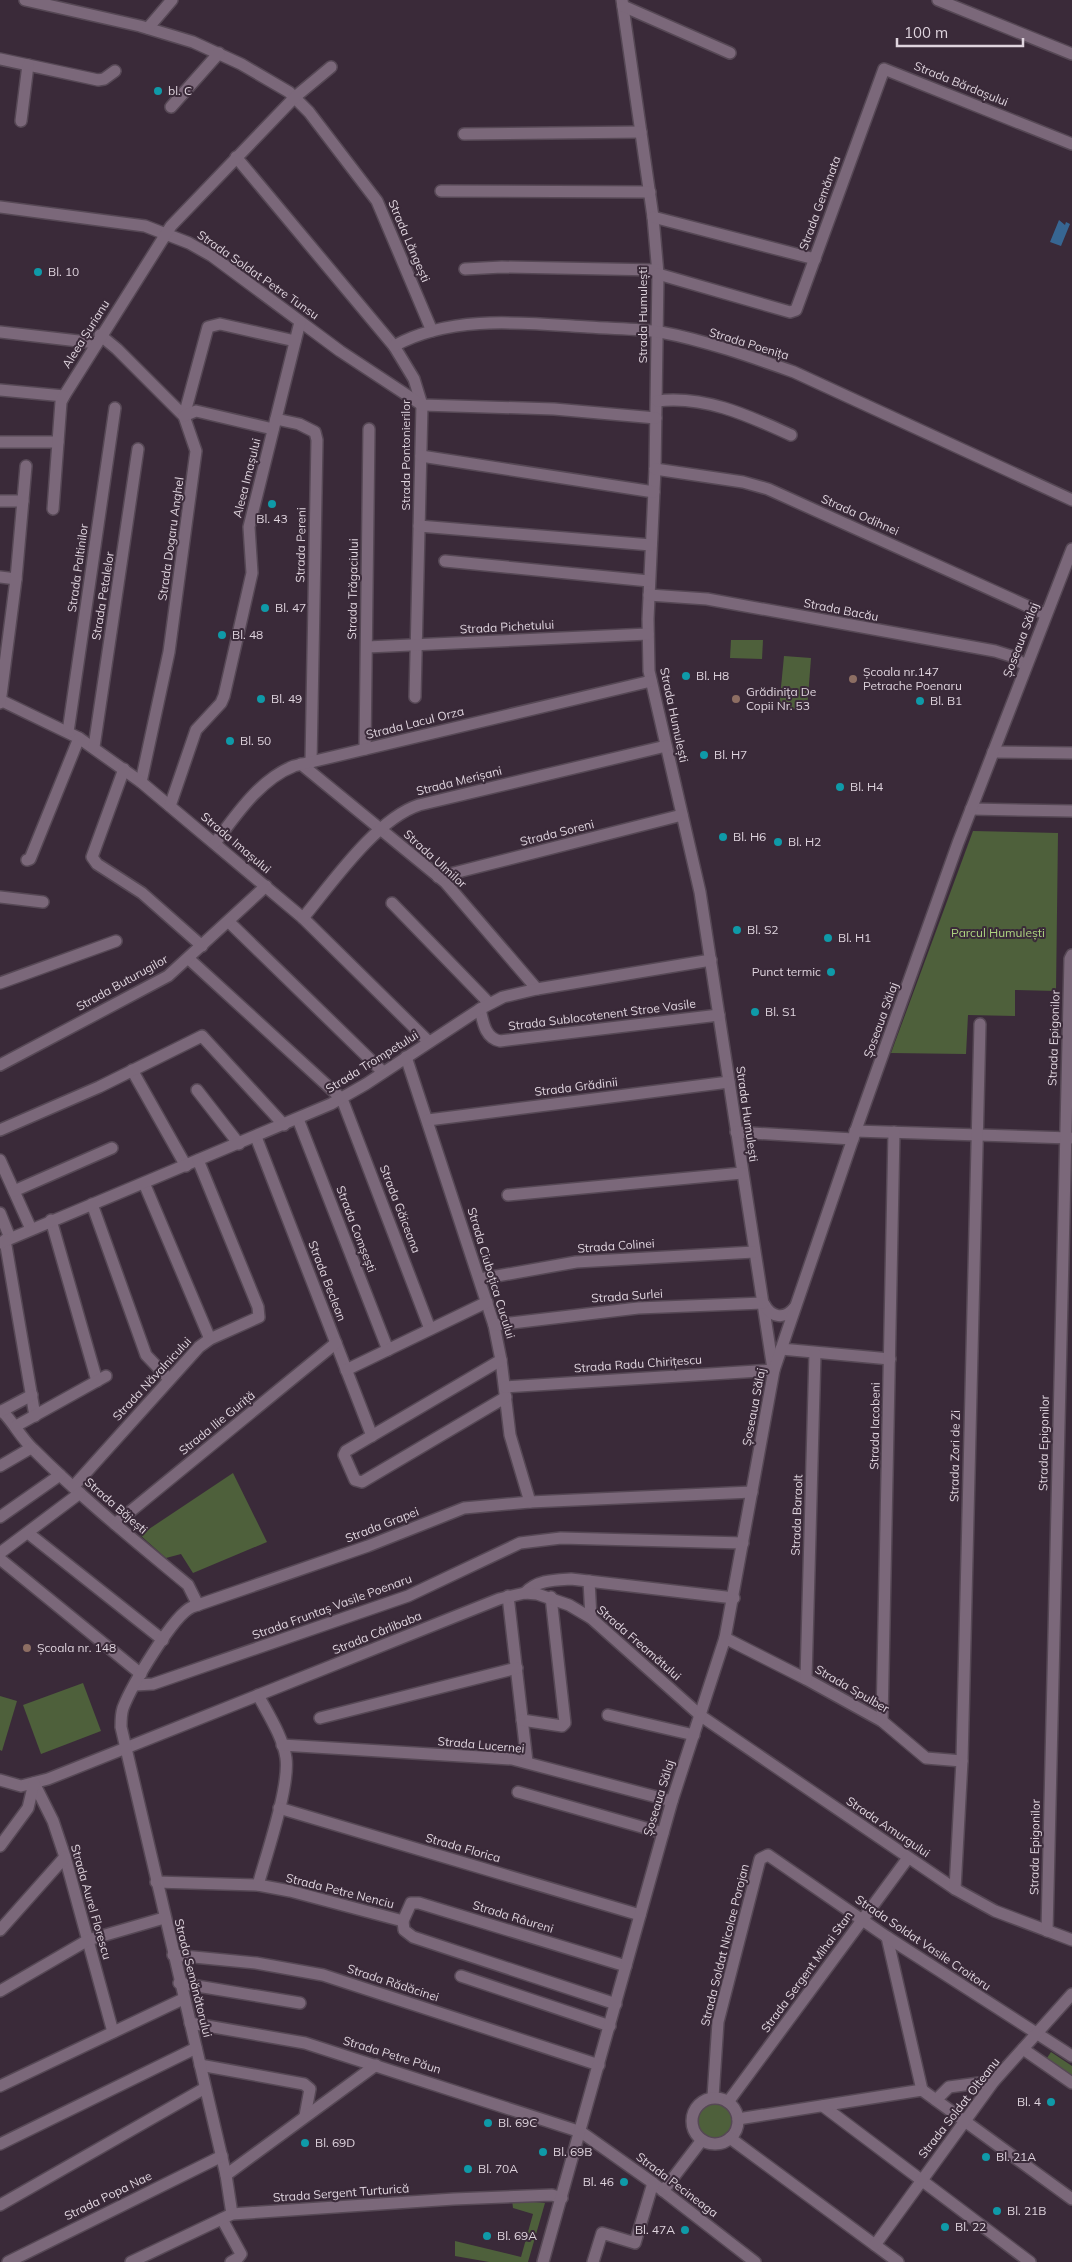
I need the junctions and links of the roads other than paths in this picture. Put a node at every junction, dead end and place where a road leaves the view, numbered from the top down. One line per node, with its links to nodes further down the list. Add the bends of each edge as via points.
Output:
1 (25, 0): 5 (street, Strada Lăngești)
2 (172, 0): 5 (street)
3 (938, 0): 8 (street)
4 (622, 3): 7 (street); 17 (street, Strada Humulești)
5 (148, 28): 6 (street, Strada Lăngești)
6 (219, 53): 13 (street, Strada Lăngești); 14 (street)
7 (730, 53)
8 (1072, 54)
9 (0, 59): 10 (street)
10 (28, 65): 12 (street, via 98,80); 16 (street)
11 (331, 67): 13 (street)
12 (115, 72)
13 (295, 97): 20 (street); 30 (street, Strada Lăngești, via 377,201)
14 (171, 107)
15 (866, 112): 19 (street, Strada Bărdașului, via 881,71 887,68); 26 (street, Strada Gemănata)
16 (21, 121)
17 (641, 132): 18 (street); 22 (street, Strada Humulești)
18 (464, 134)
19 (1072, 144)
20 (236, 157): 25 (street); 35 (street, Strada Pontonierilor)
21 (440, 191): 22 (street)
22 (650, 192): 24 (street, Strada Humulești)
23 (0, 207): 25 (street, Strada Soldat Petre Tunsu, via 118,222)
24 (653, 217): 26 (street, Strada Gemănata); 28 (street, Strada Humulești)
25 (167, 232): 29 (street, Strada Soldat Petre Tunsu, via 212,256); 33 (street, Aleea Șurianu)
26 (815, 259): 28 (street, via 796,310 790,312)
27 (465, 269): 28 (street, via 502,267)
28 (657, 272): 32 (street, Strada Humulești)
29 (300, 322): 34 (street, Aleea Imașului); 39 (street, Strada Soldat Petre Tunsu)
30 (432, 331): 32 (street, Strada Poenița, via 523,323); 35 (street, Strada Poenița)
31 (0, 332): 33 (street)
32 (658, 332): 38 (street, Strada Humulești); 53 (street, Strada Poenița, via 794,372)
33 (98, 339): 37 (street, Aleea Șurianu); 42 (street, Strada Dogaru Anghel, via 117,349)
34 (295, 341): 42 (street, via 220,324 208,327); 43 (street, Aleea Imașului)
35 (394, 346): 39 (street, Strada Pontonierilor, via 414,379)
36 (0, 390): 37 (street)
37 (64, 396): 47 (street)
38 (657, 401): 41 (street, Strada Humulești); 45 (street, via 715,405)
39 (422, 405): 41 (street, via 554,409); 49 (street, Strada Pontonierilor)
40 (115, 408): 75 (street, Strada Paltinilor)
41 (656, 418): 51 (street, Strada Humulești)
42 (186, 420): 43 (street, Strada Pereni, via 196,411); 84 (street, Strada Dogaru Anghel, via 195,446 196,468 169,652)
43 (274, 424): 82 (street, Strada Pereni, via 310,428 316,436); 85 (street, Aleea Imașului, via 249,527 252,573 224,696 196,730)
44 (369, 429): 70 (street, Strada Trăgaciului)
45 (791, 436)
46 (0, 442): 47 (street)
47 (58, 442): 56 (street)
48 (138, 449): 78 (street, Strada Petalelor)
49 (421, 456): 52 (street); 57 (street, Strada Pontonierilor)
50 (26, 466): 55 (street)
51 (655, 469): 52 (street, Strada Humulești); 67 (street, Strada Odihnei, via 756,484)
52 (654, 492): 58 (street, Strada Humulești)
53 (1072, 500)
54 (0, 501): 55 (street)
55 (23, 501): 64 (street)
56 (53, 509)
57 (419, 526): 58 (street); 69 (street, Strada Pontonierilor)
58 (651, 546): 65 (street, Strada Humulești)
59 (1072, 549): 62 (street, Șoseaua Sălaj)
60 (445, 561): 65 (street)
61 (0, 577): 64 (street)
62 (1060, 577): 63 (street); 67 (street, Șoseaua Sălaj)
63 (1072, 577)
64 (16, 579): 74 (street)
65 (649, 581): 66 (street, Strada Humulești)
66 (649, 595): 68 (street, Strada Humulești); 71 (street, Strada Bacău, via 707,599 995,651)
67 (1045, 614): 71 (street, Șoseaua Sălaj)
68 (648, 634): 69 (street, Strada Pichetului); 72 (street, Strada Humulești)
69 (415, 645): 70 (street, Strada Pichetului); 73 (street, Strada Pontonierilor)
70 (367, 647): 79 (street, Strada Trăgaciului)
71 (1025, 665): 80 (street, Șoseaua Sălaj)
72 (651, 681): 77 (street, Strada Humulești); 79 (street, Strada Lacul Orza)
73 (415, 697)
74 (0, 701): 75 (street, Strada Imașului)
75 (68, 732): 76 (street, Strada Imașului)
76 (79, 738): 78 (street, Strada Imașului); 91 (street)
77 (666, 746): 88 (street, Strada Humulești); 89 (street, Strada Merișani, via 419,805 400,812)
78 (94, 747): 83 (street, Strada Imașului)
79 (365, 750): 82 (street, Strada Lacul Orza)
80 (993, 752): 81 (street); 86 (street, Șoseaua Sălaj)
81 (1072, 754)
82 (306, 763): 89 (street, Strada Ulmilor); 90 (street, Strada Lacul Orza, via 277,774 263,786)
83 (124, 769): 84 (street, Strada Imașului); 100 (street, via 92,857 97,864 152,902)
84 (141, 782): 85 (street, Strada Imașului)
85 (170, 806): 90 (street, Strada Imașului)
86 (971, 809): 87 (street); 124 (street, Șoseaua Sălaj)
87 (1072, 811)
88 (682, 815): 92 (street, Strada Soreni); 103 (street, Strada Humulești, via 700,892)
89 (379, 828): 92 (street, Strada Ulmilor); 97 (street, Strada Merișani)
90 (215, 843): 93 (street, Strada Imașului)
91 (27, 860)
92 (438, 876): 105 (street, Strada Ulmilor)
93 (266, 886): 97 (street, Strada Imașului); 98 (street, Strada Buturugilor)
94 (0, 897): 95 (street)
95 (43, 902)
96 (392, 902): 106 (street)
97 (302, 918): 109 (street, Strada Imașului)
98 (229, 922): 100 (street, Strada Buturugilor); 113 (street)
99 (116, 941): 104 (street)
100 (202, 946): 102 (street, Strada Buturugilor)
101 (1072, 955): 126 (street, Strada Epigonilor)
102 (189, 959): 111 (street, Strada Buturugilor, via 147,988); 116 (street)
103 (711, 960): 105 (street, Strada Trompetului); 107 (street, Strada Humulești)
104 (0, 983)
105 (537, 989): 106 (street, Strada Trompetului, via 513,994)
106 (485, 1006): 107 (street, Strada Sublocotenent Stroe Vasile, via 489,1036 500,1041); 109 (street, Strada Trompetului)
107 (719, 1015): 114 (street, Strada Humulești)
108 (980, 1024): 123 (street, Strada Zori de Zi)
109 (429, 1042): 110 (street, Strada Trompetului)
110 (406, 1057): 113 (street, Strada Trompetului); 118 (street, Strada Ciuboțica Cucului)
111 (0, 1065)
112 (132, 1070): 119 (street, via 202,1036); 120 (street); 131 (street)
113 (383, 1072): 116 (street, Strada Trompetului)
114 (728, 1082): 118 (street, Strada Grădinii); 121 (street, Strada Humulești)
115 (197, 1090): 127 (street)
116 (342, 1099): 117 (street, Strada Trompetului); 147 (street, Strada Găiceana)
117 (298, 1119): 119 (street, Strada Trompetului); 151 (street, Strada Comșești)
118 (428, 1120): 142 (street, Strada Ciuboțica Cucului)
119 (284, 1125): 125 (street, Strada Trompetului)
120 (0, 1130)
121 (736, 1132): 124 (street); 132 (street, Strada Humulești)
122 (894, 1132): 123 (street); 124 (street); 153 (street, Strada Iacobeni)
123 (976, 1134): 126 (street); 198 (street, Strada Zori de Zi)
124 (854, 1135): 145 (street, Șoseaua Sălaj)
125 (256, 1137): 127 (street, Strada Trompetului); 149 (street, Strada Beclean)
126 (1068, 1138): 218 (street, Strada Epigonilor)
127 (239, 1144): 130 (street, Strada Trompetului)
128 (112, 1148): 134 (street)
129 (0, 1160): 134 (street)
130 (198, 1160): 131 (street, Strada Trompetului); 148 (street, Strada Năvalnicului, via 258,1307 258,1317 253,1321)
131 (186, 1166): 133 (street, Strada Trompetului)
132 (742, 1174): 135 (street); 141 (street, Strada Humulești)
133 (144, 1183): 136 (street, Strada Trompetului); 148 (street)
134 (14, 1191): 139 (street)
135 (508, 1195)
136 (92, 1204): 138 (street, Strada Trompetului); 157 (street, via 146,1355)
137 (0, 1214): 140 (street)
138 (51, 1220): 139 (street, Strada Trompetului); 161 (street, via 102,1378)
139 (31, 1229): 140 (street, Strada Trompetului)
140 (5, 1240): 159 (street)
141 (754, 1252): 142 (street, Strada Colinei, via 576,1262); 144 (street, Strada Humulești)
142 (480, 1279): 143 (street, Strada Ciuboțica Cucului)
143 (488, 1302): 146 (street, Strada Ciuboțica Cucului); 147 (street)
144 (763, 1303): 145 (street, via 777,1316 786,1315); 146 (street, Strada Surlei, via 638,1308); 156 (street, Strada Humulești)
145 (796, 1305): 150 (street, Șoseaua Sălaj)
146 (494, 1325): 154 (street, Strada Ciuboțica Cucului)
147 (430, 1329): 151 (street)
148 (210, 1338): 157 (street, Strada Năvalnicului)
149 (336, 1343): 155 (street, Strada Beclean); 171 (street, Strada Ilie Guriță)
150 (781, 1349): 152 (street); 156 (street, Șoseaua Sălaj)
151 (388, 1350): 155 (street)
152 (815, 1353): 153 (street); 187 (street, Strada Baraolt)
153 (890, 1359): 194 (street, Strada Iacobeni)
154 (502, 1360): 158 (street, Strada Ciuboțica Cucului); 163 (street)
155 (346, 1370): 163 (street, Strada Beclean)
156 (774, 1370): 158 (street, Strada Radu Chirițescu); 168 (street, Șoseaua Sălaj)
157 (169, 1379): 167 (street, Strada Năvalnicului)
158 (506, 1392): 163 (street, via 397,1463 358,1483 344,1455); 169 (street, Strada Ciuboțica Cucului, via 510,1435)
159 (32, 1395): 160 (street); 161 (street)
160 (1, 1412): 162 (street, Strada Băjești)
161 (35, 1416): 162 (street)
162 (16, 1426): 164 (street, Strada Băjești)
163 (372, 1436)
164 (31, 1448): 165 (street); 166 (street, Strada Băjești)
165 (0, 1466)
166 (60, 1475): 167 (street, Strada Băjești); 170 (street)
167 (76, 1490): 171 (street, Strada Băjești); 172 (street, Strada Năvalnicului)
168 (752, 1492): 169 (street, Strada Grapei); 173 (street, Șoseaua Sălaj)
169 (530, 1502): 181 (street, Strada Grapei, via 478,1505 450,1512 368,1546)
170 (0, 1517)
171 (115, 1524): 181 (street, Strada Băjești, via 188,1585)
172 (28, 1533): 174 (street, Strada Năvalnicului); 184 (street)
173 (744, 1543): 180 (street, Șoseaua Sălaj); 188 (street, Strada Fruntaș Vasile Poenaru, via 561,1538 520,1542 401,1599 153,1684)
174 (0, 1553)
175 (0, 1560): 186 (street)
176 (589, 1581): 177 (street, Strada Cârlibaba, via 560,1579 535,1585); 180 (street, Strada Cârlibaba); 182 (street)
177 (525, 1593): 178 (street, Strada Cârlibaba); 179 (street, Strada Freamătului)
178 (508, 1596): 185 (street); 189 (street, Strada Cârlibaba)
179 (551, 1597): 182 (street, Strada Freamătului); 193 (street, via 566,1723 562,1726)
180 (734, 1598): 183 (street, Șoseaua Sălaj)
181 (198, 1605): 184 (street, Strada Grapei, via 182,1613)
182 (591, 1618): 191 (street, Strada Freamătului)
183 (725, 1638): 187 (street, Strada Spulber); 191 (street, Șoseaua Sălaj)
184 (163, 1640): 186 (street, Strada Grapei)
185 (517, 1668): 192 (street); 193 (street)
186 (141, 1674): 188 (street, Strada Grapei)
187 (806, 1679): 194 (street, Strada Spulber)
188 (135, 1684): 197 (street, Strada Grapei, via 122,1714)
189 (258, 1695): 196 (street); 197 (street, Strada Cârlibaba)
190 (608, 1715): 195 (street)
191 (701, 1716): 195 (street, Șoseaua Sălaj); 208 (street, Strada Amurgului)
192 (320, 1718)
193 (522, 1720): 199 (street)
194 (882, 1721): 198 (street, Strada Spulber, via 926,1758)
195 (694, 1735): 203 (street, Șoseaua Sălaj)
196 (282, 1745): 199 (street, Strada Lucernei); 204 (street, via 287,1765)
197 (124, 1748): 201 (street, Strada Cârlibaba); 210 (street, Strada Semănătorului)
198 (962, 1761): 212 (street, Strada Zori de Zi)
199 (527, 1762): 203 (street, Strada Lucernei)
200 (0, 1780): 201 (street, via 14,1785)
201 (38, 1782): 206 (street, via 28,1808); 207 (street, Strada Aurel Florescu)
202 (518, 1792): 205 (street)
203 (672, 1801): 205 (street, Șoseaua Sălaj)
204 (279, 1808): 211 (street); 213 (street, Strada Florica)
205 (663, 1833): 213 (street, Șoseaua Sălaj)
206 (0, 1846)
207 (65, 1857): 217 (street); 220 (street, Strada Aurel Florescu)
208 (908, 1858): 212 (street, Strada Amurgului); 215 (street, Strada Sergent Mihai Stan)
209 (760, 1859): 215 (street, Strada Soldat Vasile Croitoru, via 772,1856); 246 (street, Strada Soldat Nicolae Porojan, via 718,2022)
210 (156, 1882): 211 (street, Strada Petre Nenciu); 214 (street, Strada Semănătorului)
211 (258, 1886): 216 (street, Strada Petre Nenciu, via 290,1891)
212 (955, 1888): 218 (street, Strada Amurgului, via 995,1911)
213 (640, 1915): 223 (street, Șoseaua Sălaj)
214 (164, 1918): 220 (street); 222 (street, Strada Semănătorului)
215 (862, 1920): 219 (street, Strada Soldat Vasile Croitoru); 248 (street, Strada Sergent Mihai Stan)
216 (403, 1921): 223 (street, Strada Râureni, via 411,1903 419,1903); 230 (street, Strada Petre Nenciu, via 404,1930 413,1937)
217 (0, 1930)
218 (1047, 1931): 221 (street, Strada Amurgului)
219 (887, 1937): 234 (street, Strada Soldat Vasile Croitoru); 245 (street)
220 (88, 1940): 226 (street); 233 (street, Strada Aurel Florescu)
221 (1072, 1940)
222 (173, 1955): 225 (street, Strada Semănătorului); 240 (street, Strada Rădăcinei, via 324,1975)
223 (626, 1966): 230 (street, Șoseaua Sălaj)
224 (461, 1976): 232 (street)
225 (179, 1983): 228 (street, Strada Semănătorului); 229 (street)
226 (0, 1991)
227 (1072, 1994): 234 (street, Strada Soldat Olteanu)
228 (184, 1999): 231 (street, Strada Semănătorului); 233 (street)
229 (300, 2003)
230 (616, 2004): 232 (street, Șoseaua Sălaj)
231 (190, 2023): 235 (street, Strada Semănătorului); 239 (street, Strada Petre Păun, via 305,2043)
232 (610, 2026): 240 (street, Șoseaua Sălaj)
233 (113, 2032): 243 (street)
234 (1036, 2034): 236 (street, Strada Soldat Olteanu); 237 (street, Strada Soldat Vasile Croitoru)
235 (196, 2048): 238 (street, Strada Semănătorului); 256 (street)
236 (1023, 2049): 241 (street, Strada Soldat Olteanu); 242 (street)
237 (1072, 2056)
238 (200, 2065): 244 (street, Strada Semănătorului); 250 (street, via 304,2084 310,2089)
239 (376, 2065): 250 (street); 253 (street, Strada Petre Păun)
240 (599, 2065): 253 (street, Șoseaua Sălaj)
241 (994, 2081): 247 (street, via 949,2087); 252 (street, Strada Soldat Olteanu)
242 (1072, 2083)
243 (0, 2086)
244 (205, 2088): 257 (street, Strada Semănătorului); 264 (street)
245 (922, 2090): 247 (street); 249 (street)
246 (713, 2097): 248 (street); 255 (street, via 700,2103 692,2115 693,2129)
247 (936, 2100): 252 (street)
248 (728, 2102): 251 (street)
249 (823, 2106): 251 (street); 259 (street)
250 (305, 2116): 258 (street)
251 (738, 2119): 254 (street, via 735,2133)
252 (965, 2121): 259 (street, Strada Soldat Olteanu); 263 (street)
253 (581, 2132): 260 (street, Strada Pecineaga); 262 (street, Șoseaua Sălaj)
254 (730, 2138): 255 (street, via 716,2144); 266 (street)
255 (702, 2140): 261 (street)
256 (0, 2144)
257 (222, 2156): 258 (street, Strada Semănătorului); 268 (street, Strada Popa Nae)
258 (226, 2175): 265 (street, Strada Semănătorului)
259 (921, 2179): 266 (street, Strada Soldat Olteanu); 267 (street)
260 (652, 2183): 261 (street, Strada Pecineaga); 272 (street, via 635,2243 602,2233)
261 (663, 2191): 273 (street, Strada Pecineaga)
262 (562, 2198): 265 (street, Strada Sergent Turturică, via 552,2195 462,2198); 271 (street, Șoseaua Sălaj)
263 (1072, 2199)
264 (0, 2205)
265 (227, 2217): 269 (street, Strada Sergent Turturică); 270 (street, Strada Semănătorului, via 240,2254)
266 (875, 2244): 274 (street)
267 (1026, 2261)
268 (8, 2262)
269 (131, 2262)
270 (231, 2262)
271 (543, 2262)
272 (593, 2262)
273 (755, 2262)
274 (898, 2262)

